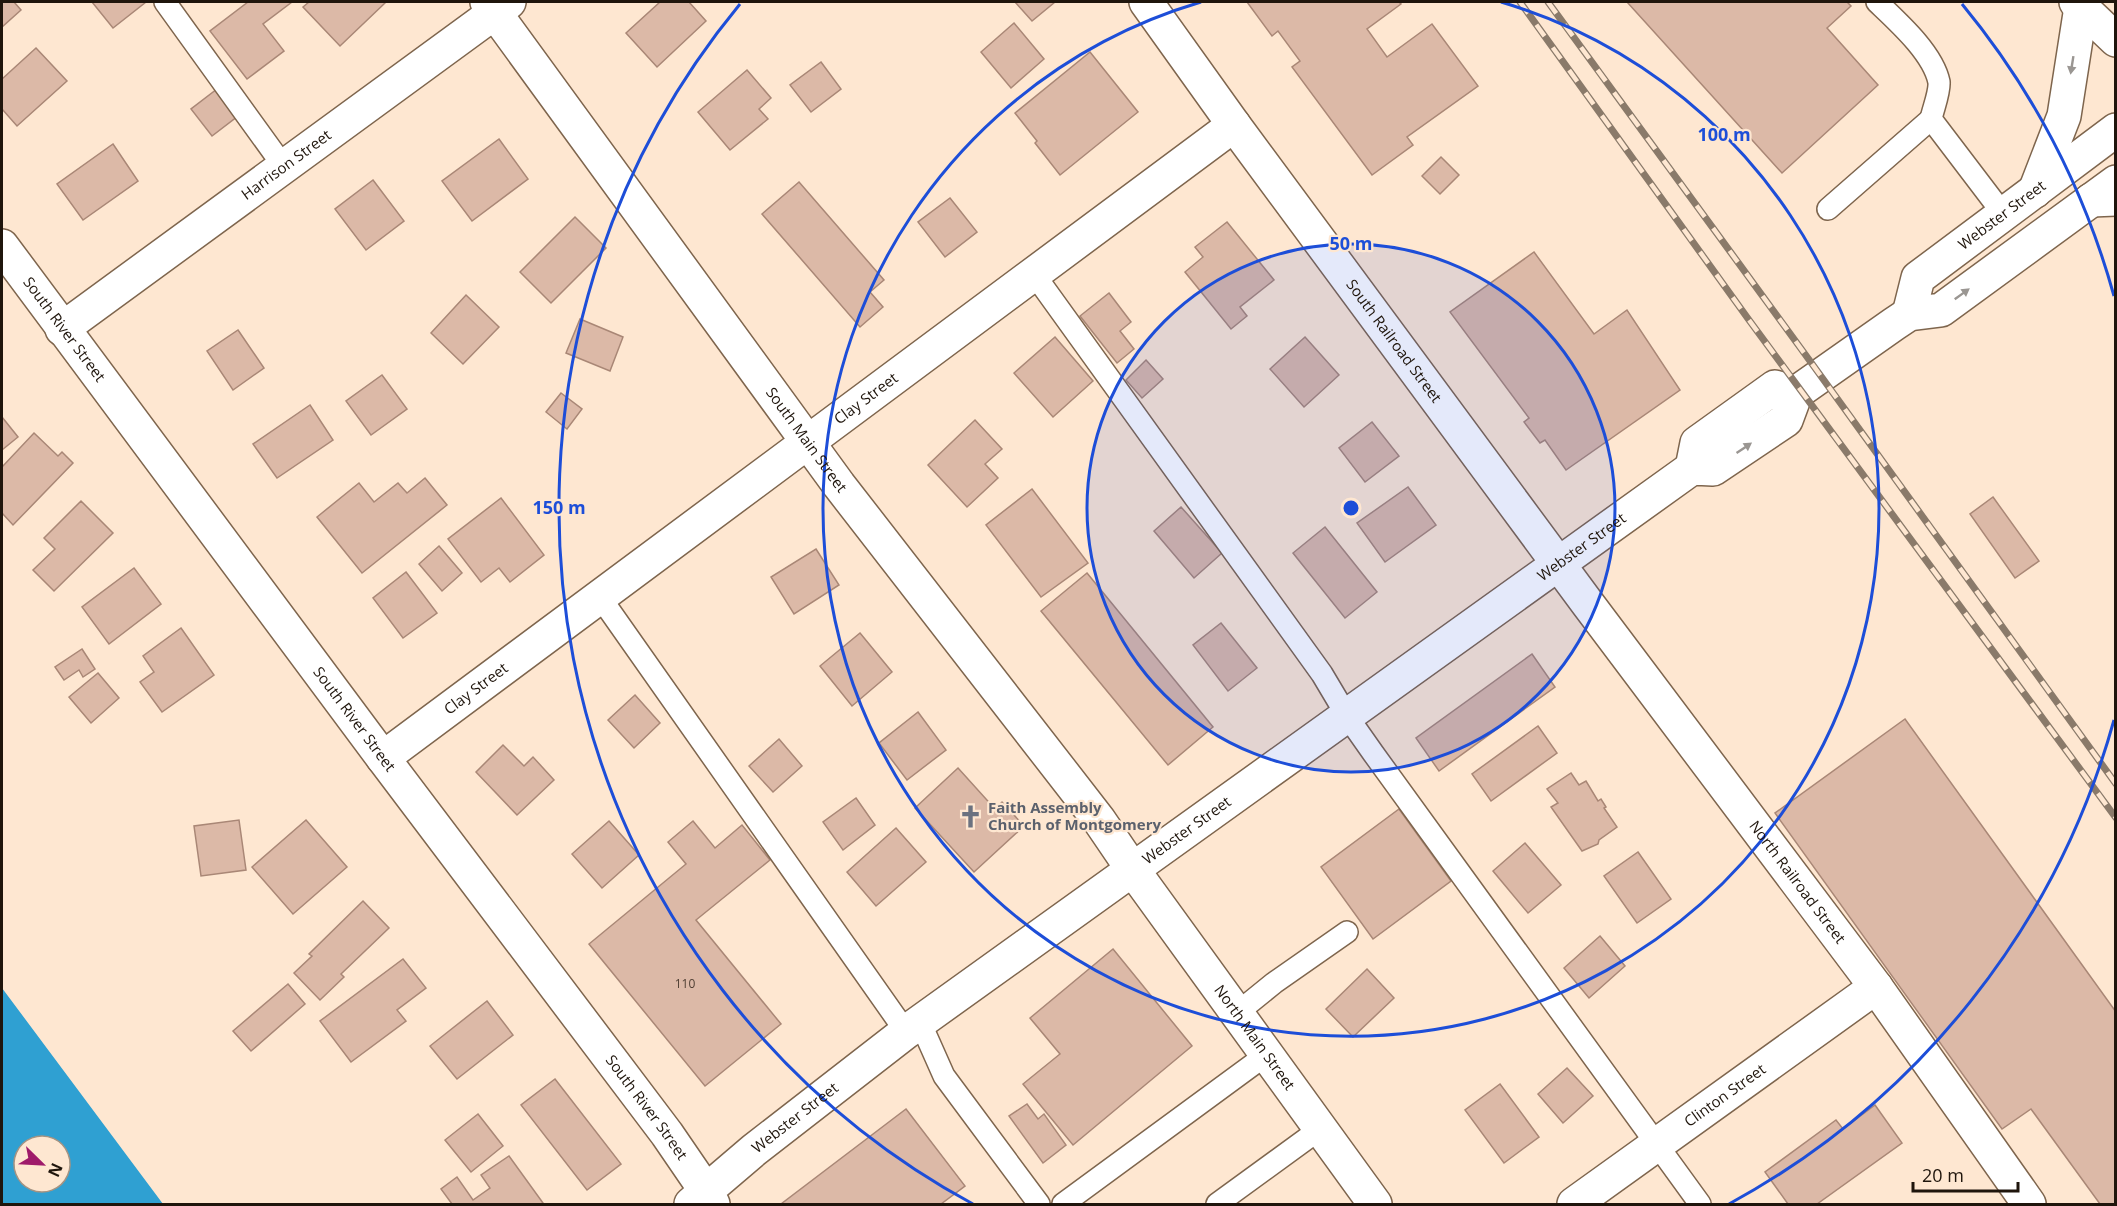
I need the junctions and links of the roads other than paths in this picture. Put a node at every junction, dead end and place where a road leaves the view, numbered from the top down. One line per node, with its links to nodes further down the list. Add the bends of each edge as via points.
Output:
1 (165, 2): 10 (lane)
2 (1146, 2): 8 (street, South Railroad Street)
3 (1877, 2): 7 (lane, via 1929,60 1939,84)
4 (2079, 4): 6 (street); 11 (street, one-way to 11, via 2064,116)
5 (497, 5): 10 (street, Harrison Street); 19 (street, South Main Street)
6 (2115, 40)
7 (1931, 119): 13 (lane); 14 (lane)
8 (1234, 125): 16 (street, Clay Street); 20 (street, South Railroad Street)
9 (2115, 130): 11 (street, Webster Street)
10 (284, 167): 18 (street, Harrison Street)
11 (2035, 191): 14 (street, Webster Street)
12 (2107, 193): 17 (street, Webster Street, one-way to 12, via 1941,310)
13 (1828, 209)
14 (2004, 215): 17 (street, Webster Street, via 1918,278)
15 (2, 246): 18 (street, South River Street)
16 (1034, 274): 19 (street, Clay Street); 22 (lane, via 1322,674)
17 (1909, 314): 20 (street, Webster Street, via 1796,393 1775,387 1738,413 1697,443 1692,468)
18 (62, 329): 23 (street, South River Street)
19 (808, 442): 21 (street, Clay Street); 24 (street, South Main Street, via 1099,820)
20 (1559, 564): 22 (street, Webster Street); 26 (street, North Railroad Street)
21 (600, 597): 23 (street, Clay Street); 28 (lane)
22 (1347, 716): 24 (street, Webster Street); 31 (lane)
23 (383, 759): 32 (street, South River Street, via 667,1134)
24 (1133, 870): 27 (street, North Main Street); 28 (street, Webster Street)
25 (1347, 932): 27 (lane)
26 (1876, 987): 31 (street, Clinton Street); 39 (street, North Railroad Street)
27 (1237, 1013): 29 (street, North Main Street)
28 (913, 1027): 32 (street, Webster Street, via 754,1150); 33 (lane, via 944,1076)
29 (1266, 1055): 30 (street, North Main Street); 34 (lane)
30 (1320, 1129): 35 (lane); 36 (street, North Main Street)
31 (1656, 1144): 37 (street, Clinton Street); 38 (lane)
32 (704, 1200)
33 (1039, 1204)
34 (1063, 1204)
35 (1217, 1204)
36 (1375, 1204)
37 (1574, 1204)
38 (1700, 1204)
39 (2029, 1204)

